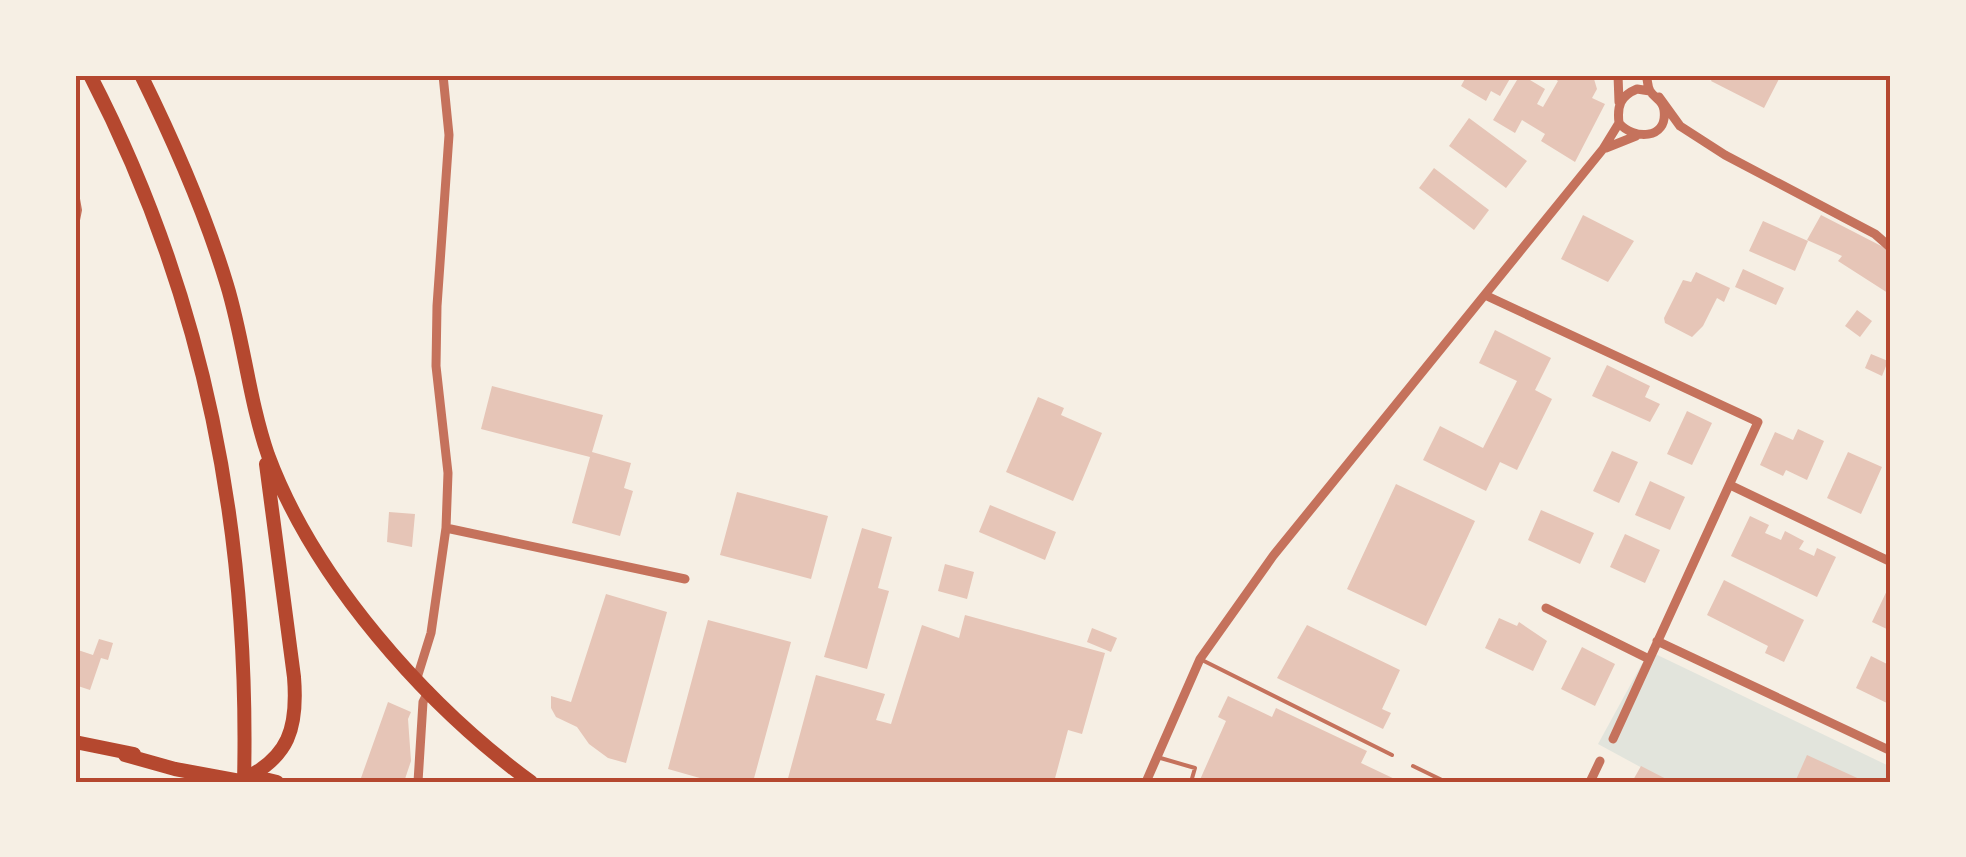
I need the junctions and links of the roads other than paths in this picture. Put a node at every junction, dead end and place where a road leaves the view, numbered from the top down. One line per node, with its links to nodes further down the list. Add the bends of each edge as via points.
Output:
1 (90, 75): 38 (main road, via 158,224 205,382 231,510)
2 (142, 75): 18 (main road, via 214,244)
3 (443, 75): 20 (street, via 449,135 436,366 448,473)
4 (1619, 75): 6 (street); 8 (street)
5 (1643, 75): 6 (street); 7 (street)
6 (1638, 89): 7 (street); 8 (street)
7 (1655, 94): 10 (street); 11 (street, via 1664,108)
8 (1617, 110): 9 (street)
9 (1619, 123): 12 (street); 13 (street)
10 (1680, 126): 11 (street); 16 (street)
11 (1657, 130): 12 (street)
12 (1636, 136): 13 (street)
13 (1604, 149): 17 (street)
14 (75, 182): 15 (lane)
15 (75, 235)
16 (1891, 248)
17 (1487, 296): 19 (street, via 1758,422); 26 (street, via 1272,556)
18 (264, 443): 27 (main road, via 314,546); 38 (main road, via 296,712 288,740)
19 (1730, 485): 21 (street); 24 (street)
20 (446, 528): 22 (street); 27 (street)
21 (1891, 562)
22 (685, 579)
23 (1546, 608): 25 (street)
24 (1657, 641): 25 (street); 32 (street)
25 (1650, 658): 29 (street)
26 (1200, 660): 33 (lane); 35 (street)
27 (417, 678): 28 (main road)
28 (429, 690): 41 (street, via 422,702); 42 (main road)
29 (1613, 739)
30 (75, 742): 31 (main road)
31 (107, 750): 34 (main road); 38 (main road)
32 (1891, 751)
33 (1392, 755)
34 (125, 756): 38 (main road); 39 (main road)
35 (1157, 757): 43 (street); 44 (lane, via 1195,768)
36 (1600, 760): 46 (street)
37 (1414, 766): 45 (lane)
38 (251, 780): 40 (main road)
39 (196, 782)
40 (277, 782)
41 (418, 782)
42 (531, 782)
43 (1146, 782)
44 (1191, 782)
45 (1446, 782)
46 (1590, 782)

